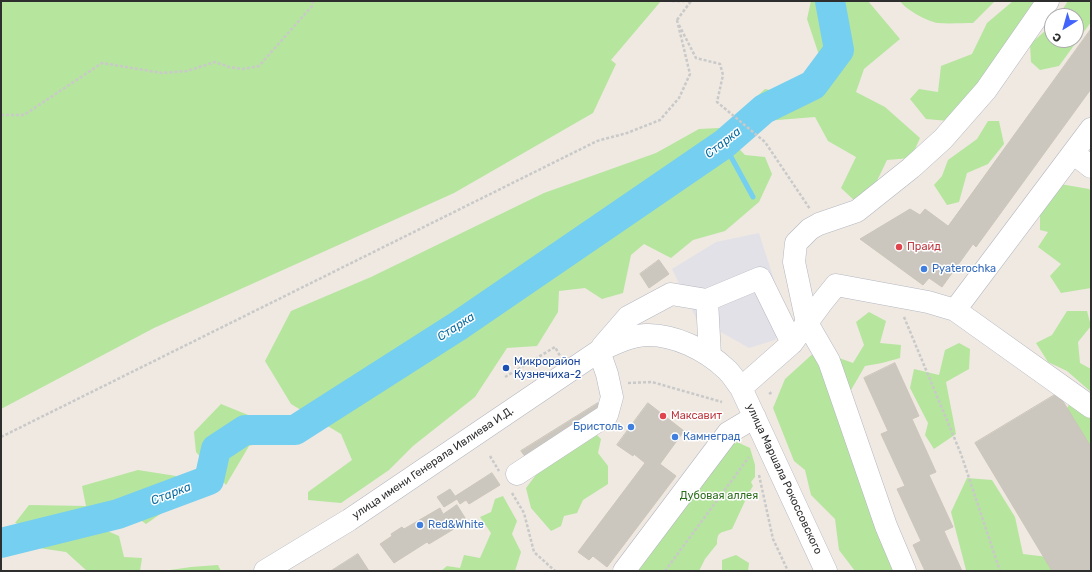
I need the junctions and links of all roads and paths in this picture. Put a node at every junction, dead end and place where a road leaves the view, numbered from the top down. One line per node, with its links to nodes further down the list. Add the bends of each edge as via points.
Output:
1 (313, 1): 6 (path, via 312,6 259,66 243,70 215,62 187,72 162,73 102,64 24,115)
2 (672, 1): 3 (path)
3 (691, 1): 5 (path)
4 (1048, 1): 10 (street, via 986,90 943,139 857,211)
5 (676, 20): 10 (path, via 696,58 720,64 723,75 717,102 765,142); 25 (path, via 690,74 678,98 660,120 597,141)
6 (1, 115)
7 (1091, 129): 8 (street)
8 (1073, 153): 9 (street); 12 (street)
9 (1091, 167)
10 (819, 224): 14 (street, via 796,243 794,262)
11 (707, 300): 15 (street, via 760,278); 16 (street, via 671,294 628,317); 17 (street)
12 (955, 310): 14 (street, via 928,302 836,285); 23 (street)
13 (903, 316): 37 (path, via 961,454)
14 (807, 323): 15 (street); 36 (street, via 829,362 886,526)
15 (792, 343): 19 (street)
16 (599, 350): 17 (street, улица Маршала Рокоссовского, via 623,340 645,335 688,344); 18 (street); 30 (street, улица имени Генерала Ивлиева И.Д., via 349,520)
17 (710, 356): 19 (street, улица Маршала Рокоссовского, via 727,369)
18 (609, 384): 22 (path, via 652,382); 29 (street, via 612,397 607,415)
19 (741, 388): 24 (street, улица Маршала Рокоссовского)
20 (772, 392): 21 (path)
21 (769, 394)
22 (722, 402)
23 (1091, 407)
24 (755, 417): 32 (street, via 728,433); 35 (street, улица Маршала Рокоссовского)
25 (1, 437)
26 (490, 456): 29 (path)
27 (749, 457): 33 (path)
28 (759, 475): 34 (path, via 773,539)
29 (509, 479): 31 (path, via 524,513 534,552)
30 (265, 571)
31 (555, 571)
32 (624, 571)
33 (665, 571)
34 (788, 571)
35 (826, 571)
36 (905, 571)
37 (1000, 571)

